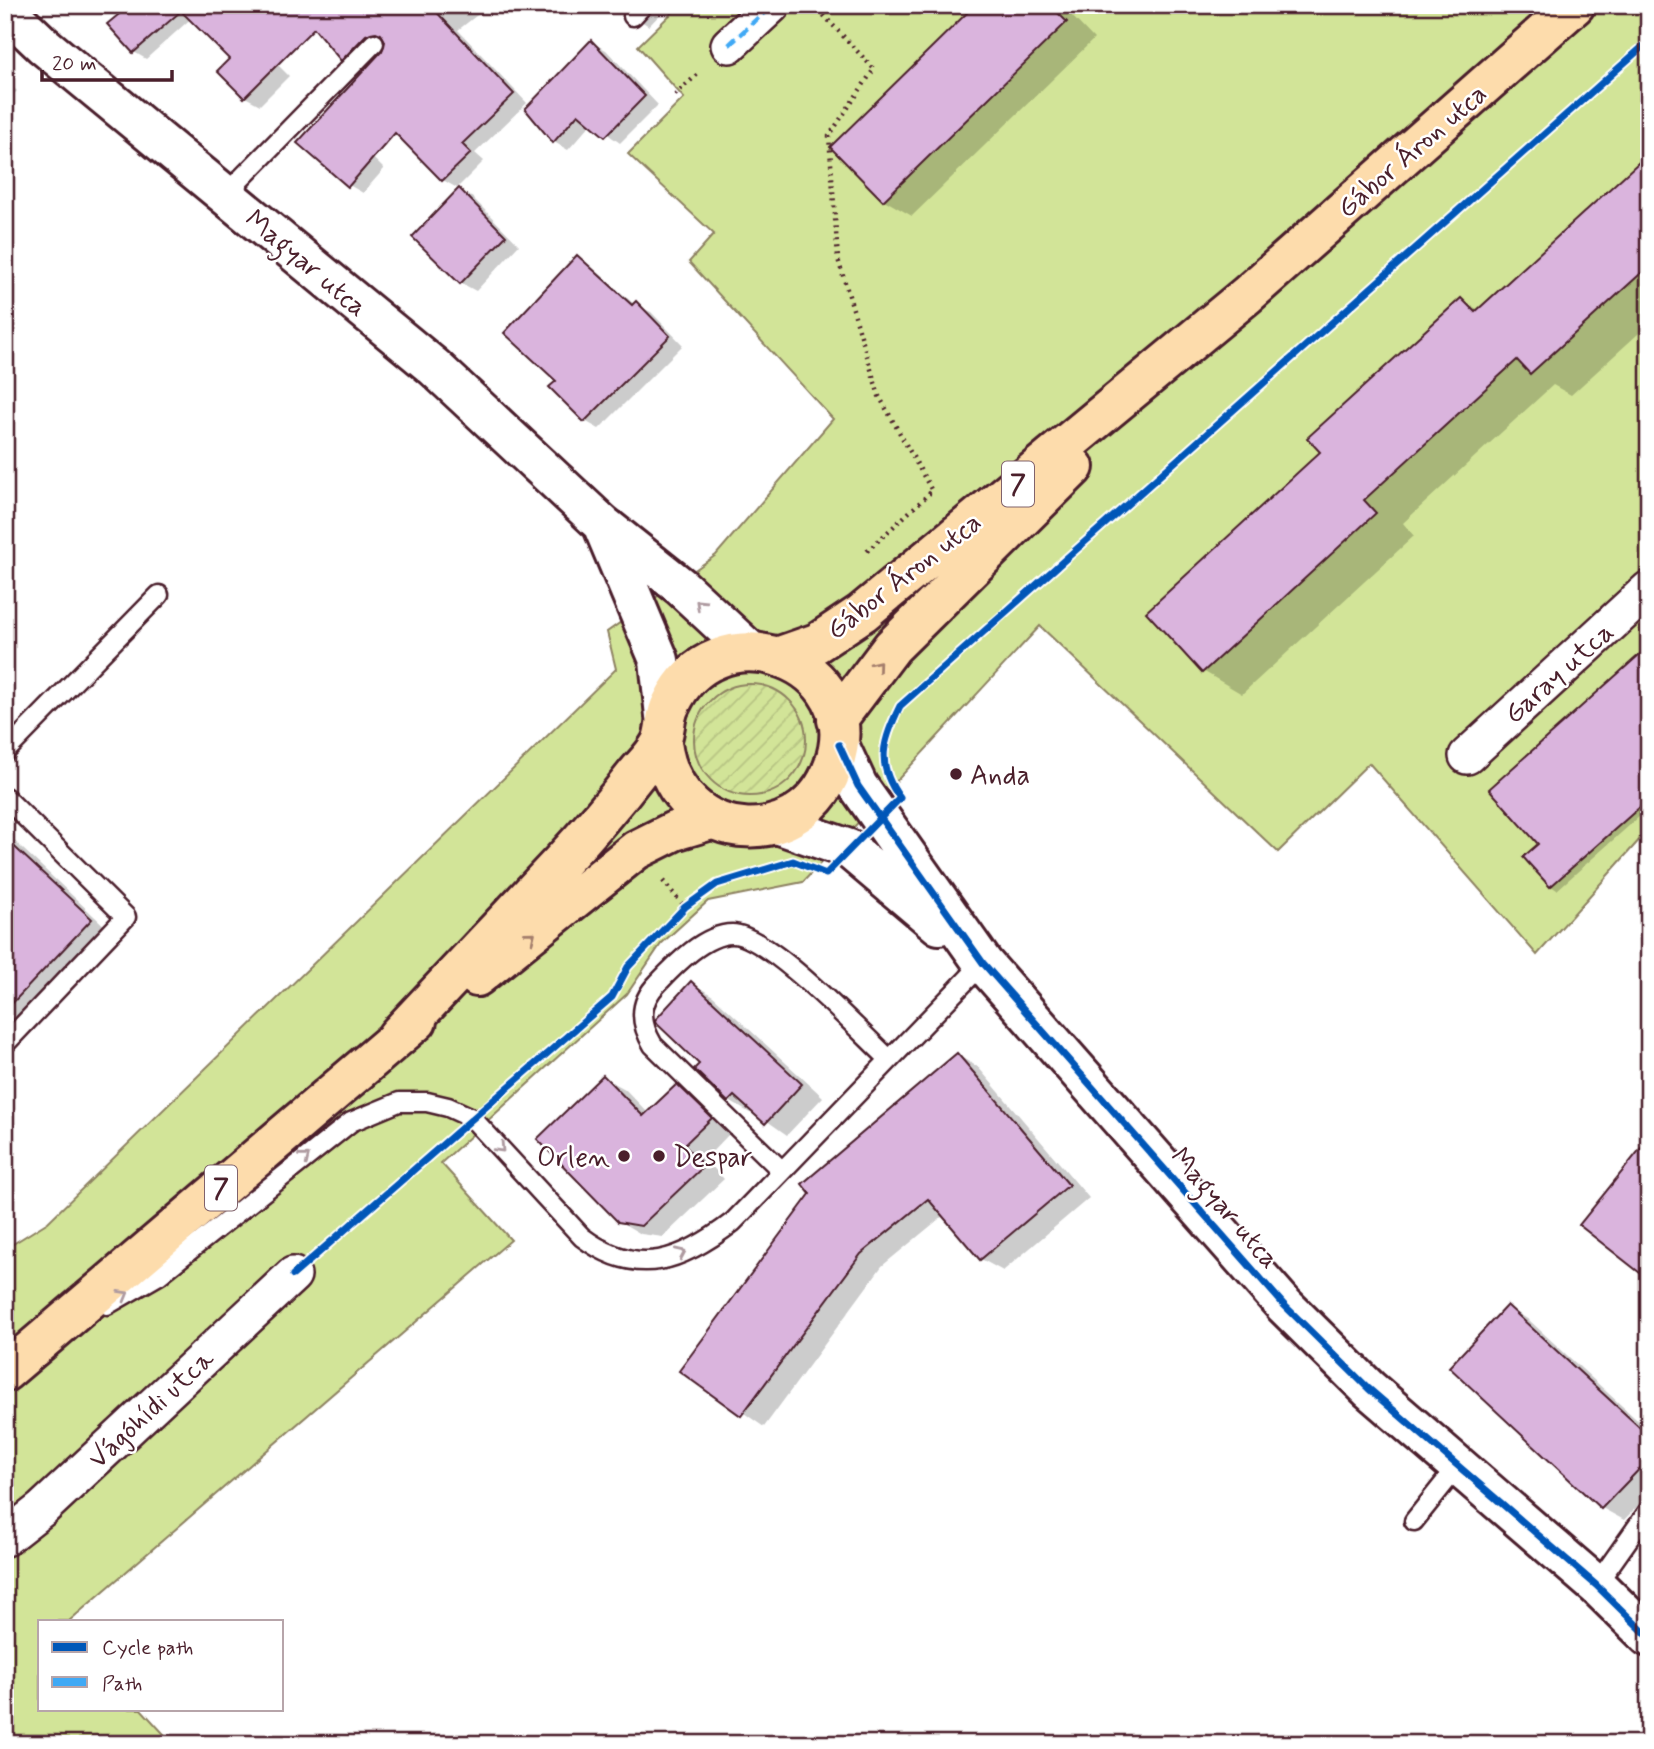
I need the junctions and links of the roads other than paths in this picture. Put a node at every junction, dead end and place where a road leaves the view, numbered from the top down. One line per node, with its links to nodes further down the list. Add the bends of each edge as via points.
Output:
1 (772, 5): 5 (street)
2 (1575, 5): 7 (main road, Gábor Áron utca / 7)
3 (5, 9): 6 (street, Magyar utca)
4 (374, 43): 6 (lane)
5 (729, 45)
6 (225, 195): 8 (street, Magyar utca, via 433,367)
7 (1247, 295): 11 (main road, Gábor Áron utca / 7, via 862,613 817,643); 13 (main road, Gábor Áron utca / 7, one-way to 7, via 892,647)
8 (601, 524): 11 (street, Magyar utca, one-way to 8); 12 (street, Magyar utca, via 659,660)
9 (1649, 589): 15 (street, Garay utca)
10 (159, 595): 14 (lane)
11 (765, 654): 12 (main road, 7, via 722,656 697,669 677,690); 13 (main road, via 800,666 817,681 829,699)
12 (663, 729): 17 (main road, 7, via 670,779 681,796); 20 (main road, 7, via 606,814)
13 (838, 733): 18 (main road, 7, via 833,771 820,794 801,812); 19 (street, Magyar utca, via 858,786)
14 (5, 752)
15 (1467, 755)
16 (5, 797): 21 (lane, via 127,917)
17 (711, 820): 18 (main road, 7, via 733,827); 20 (main road, 7, one-way to 17, via 511,952 636,850 674,831)
18 (777, 824): 19 (street, Magyar utca, via 849,849)
19 (983, 963): 22 (lane); 27 (street, Magyar utca, via 1292,1314)
20 (397, 1036): 25 (main road, 7)
21 (5, 1044)
22 (889, 1059): 23 (lane); 23 (lane, via 771,950 746,936 717,936 658,983 642,1010 653,1045)
23 (782, 1171): 25 (lane, one-way to 23, via 159,1275 351,1122 399,1102 438,1105 472,1118 582,1237 616,1259 671,1258 709,1240)
24 (293, 1275): 30 (street, Vágóhídi utca, via 42,1509)
25 (44, 1341): 26 (main road, 7)
26 (5, 1372)
27 (1458, 1466): 29 (lane); 31 (street, Magyar utca)
28 (1649, 1510): 31 (lane)
29 (1414, 1521)
30 (5, 1538)
31 (1596, 1585): 32 (street, Magyar utca)
32 (1649, 1637)

